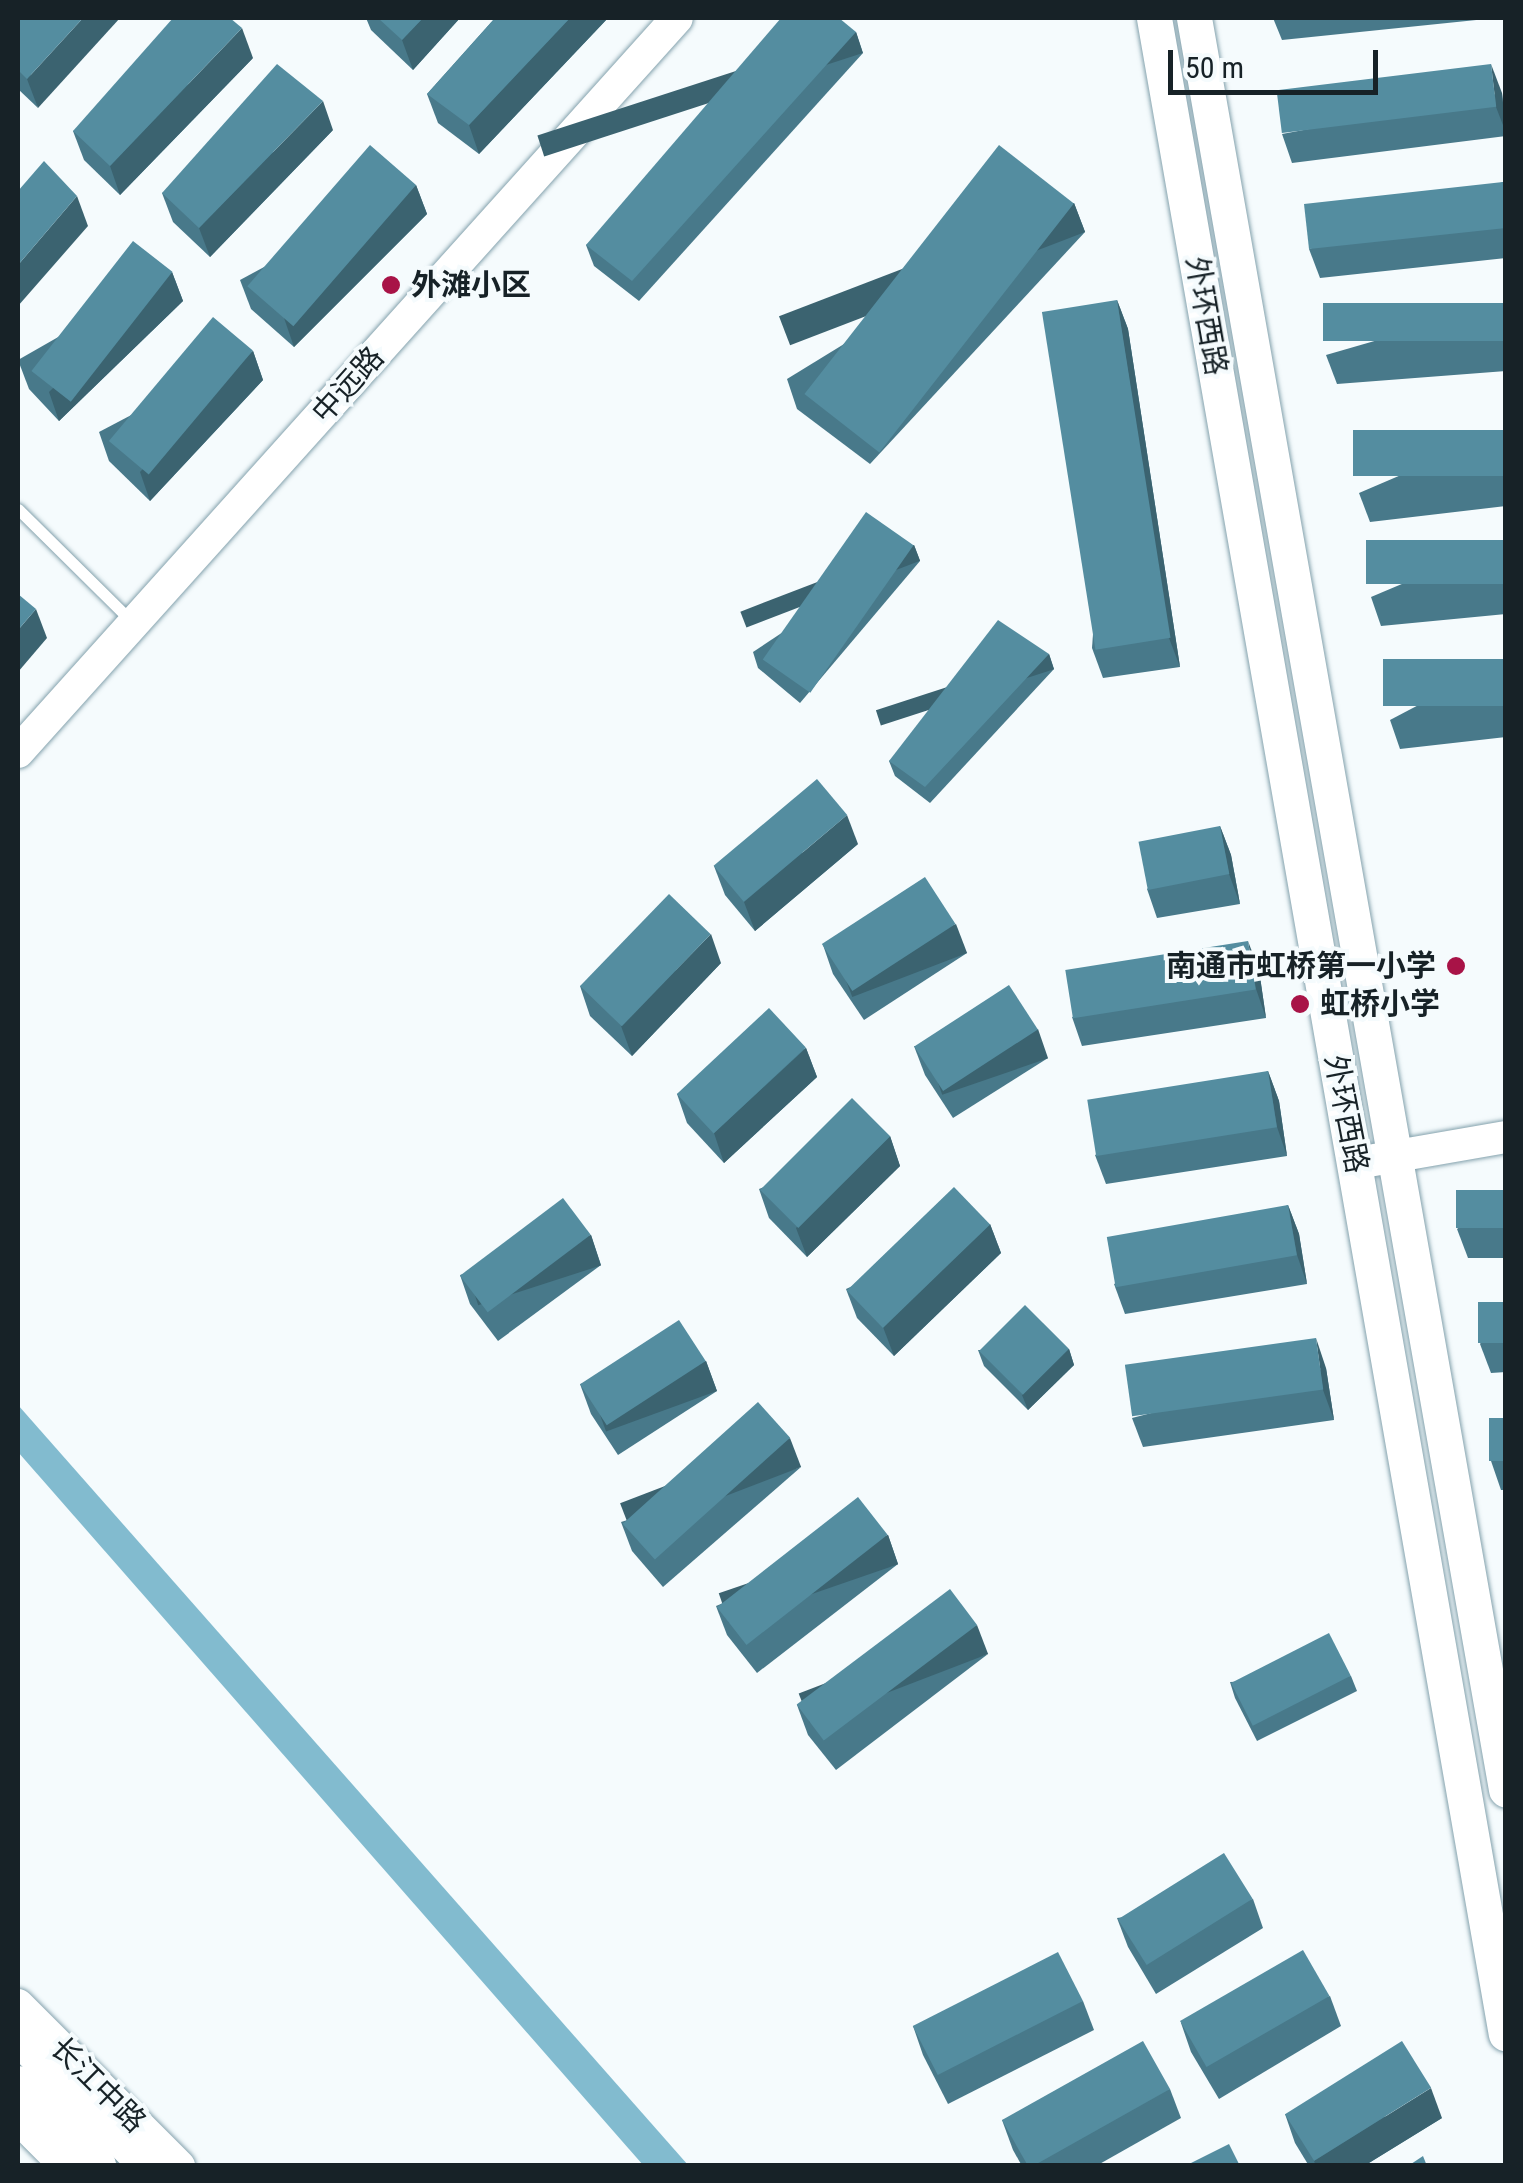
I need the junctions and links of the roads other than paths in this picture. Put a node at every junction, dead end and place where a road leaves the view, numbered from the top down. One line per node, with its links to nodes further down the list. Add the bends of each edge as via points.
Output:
1 (678, 18): 5 (street, 中远路)
2 (1154, 18): 9 (main road, 外环西路)
3 (1194, 18): 8 (main road, 外环西路)
4 (18, 509): 5 (lane)
5 (135, 625): 6 (street, 中远路)
6 (18, 752)
7 (1506, 1137): 8 (street)
8 (1394, 1155): 9 (street); 10 (main road, 外环西路)
9 (1357, 1163): 13 (main road, 外环西路)
10 (1506, 1790)
11 (18, 2005): 19 (street, 长江中路)
12 (18, 2034): 18 (highway, 长江中路)
13 (1506, 2034)
14 (18, 2086): 17 (highway, 长江中路)
15 (18, 2118): 16 (street)
16 (66, 2166)
17 (96, 2166)
18 (150, 2166)
19 (179, 2166)

